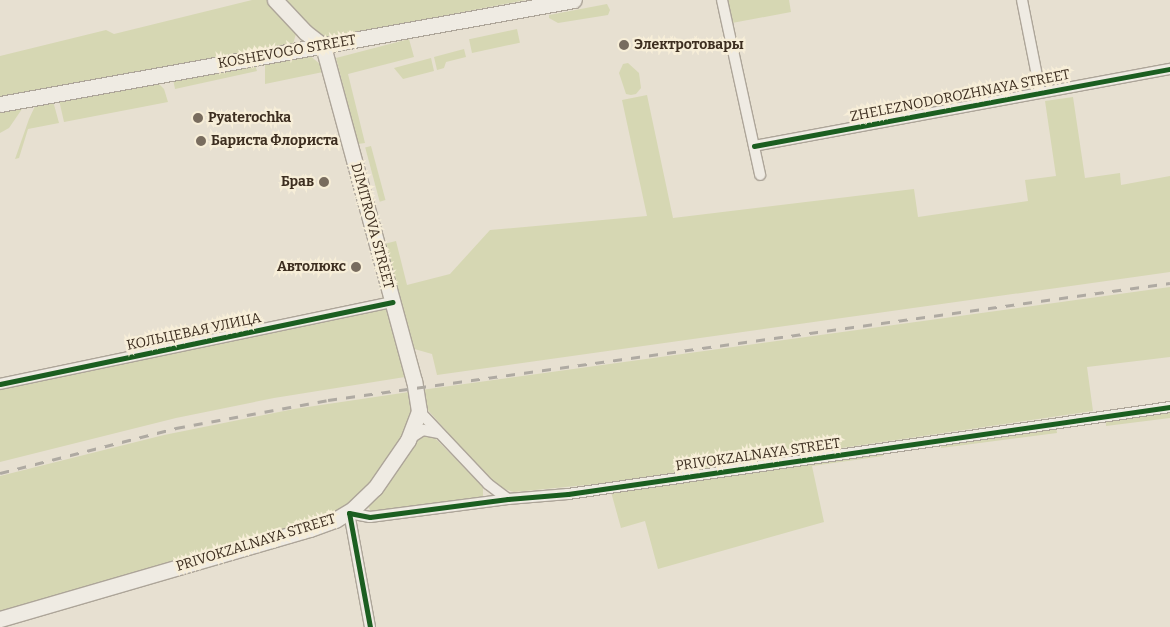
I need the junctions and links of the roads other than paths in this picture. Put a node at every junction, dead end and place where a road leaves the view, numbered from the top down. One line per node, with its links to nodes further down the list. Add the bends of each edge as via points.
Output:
1 (275, 0): 6 (main road)
2 (574, 0): 5 (main road, KOSHEVOGO STREET)
3 (722, 0): 10 (street)
4 (1022, 0): 8 (street)
5 (541, 3): 6 (main road, KOSHEVOGO STREET)
6 (323, 46): 9 (main road, KOSHEVOGO STREET); 12 (main road, DIMITROVA STREET)
7 (1170, 69): 8 (street, ZHELEZNODOROZHNAYA STREET)
8 (1040, 91): 10 (street, ZHELEZNODOROZHNAYA STREET)
9 (0, 104)
10 (754, 146): 11 (street)
11 (760, 175)
12 (393, 302): 13 (street, КОЛЬЦЕВАЯ УЛИЦА); 15 (main road, DIMITROVA STREET)
13 (0, 384)
14 (1170, 407): 18 (street, PRIVOKZALNAYA STREET, via 608,488)
15 (419, 411): 16 (street); 17 (main road)
16 (440, 433): 17 (street, via 424,430); 18 (street, via 488,484)
17 (408, 440): 19 (main road, via 376,488)
18 (508, 499): 19 (street, PRIVOKZALNAYA STREET, via 370,517)
19 (349, 513): 20 (main road, PRIVOKZALNAYA STREET, via 310,529); 21 (street)
20 (0, 619)
21 (370, 627)

